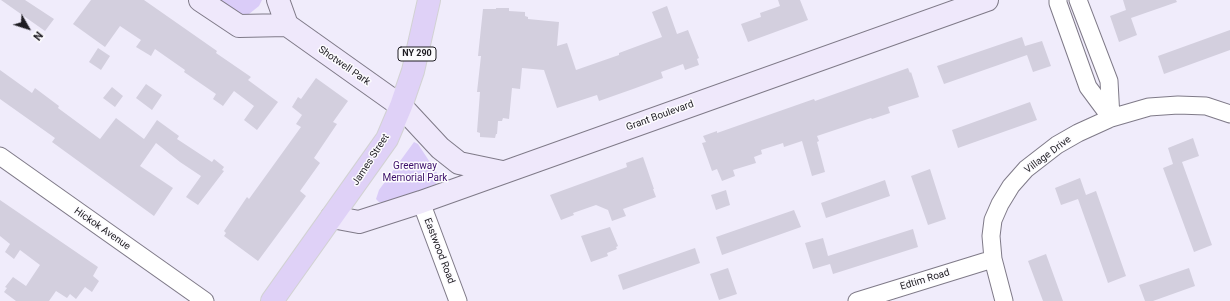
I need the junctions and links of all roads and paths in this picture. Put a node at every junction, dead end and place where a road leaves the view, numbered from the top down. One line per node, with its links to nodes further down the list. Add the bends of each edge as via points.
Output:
1 (200, 0): 7 (street, via 239,26)
2 (278, 0): 7 (street)
3 (429, 0): 8 (main road, James Street / NY 290)
4 (987, 0): 13 (street, Grant Boulevard)
5 (1058, 0): 10 (street, via 1088,87)
6 (1078, 0): 10 (street, via 1109,81)
7 (287, 26): 8 (street, Shotwell Park)
8 (401, 106): 11 (street, Shotwell Park); 16 (main road, James Street / NY 290, via 387,139)
9 (1230, 114): 10 (street, Village Drive, via 1206,106 1178,105 1149,107)
10 (1111, 118): 17 (street, Village Drive, via 1057,145 1026,169 1011,186 993,220)
11 (440, 148): 13 (street, Shotwell Park, via 459,163); 14 (street, via 445,164)
12 (0, 156): 18 (street, Hickok Avenue)
13 (502, 172): 14 (street, Grant Boulevard)
14 (445, 193): 15 (street, Grant Boulevard)
15 (421, 202): 16 (street, Grant Boulevard, via 359,222); 20 (street, Eastwood Road)
16 (332, 217): 19 (main road, James Street / NY 290)
17 (993, 259): 21 (street, Edtim Road); 22 (street, Village Drive)
18 (205, 301)
19 (272, 301)
20 (458, 301)
21 (857, 301)
22 (1004, 301)

